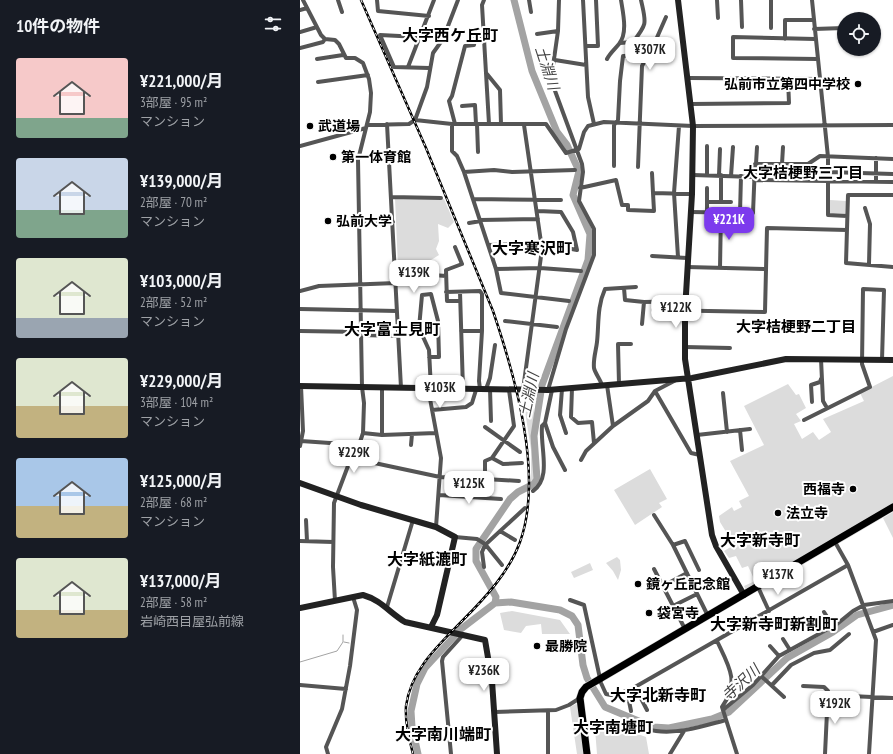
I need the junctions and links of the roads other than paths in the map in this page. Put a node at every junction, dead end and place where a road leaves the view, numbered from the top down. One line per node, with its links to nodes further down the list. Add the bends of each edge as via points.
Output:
1 (303, 0): 18 (street)
2 (338, 0): 20 (street)
3 (378, 0): 22 (street, via 378,11)
4 (434, 0): 22 (street)
5 (458, 0): 50 (street, via 444,39 433,53)
6 (484, 0): 35 (street, via 482,5)
7 (529, 0): 21 (street)
8 (560, 0): 31 (street)
9 (583, 0): 40 (street)
10 (596, 0): 40 (street, via 598,46)
11 (621, 0): 39 (street, via 624,25)
12 (641, 0): 39 (street, via 644,28 633,42)
13 (678, 0): 53 (street)
14 (717, 0): 24 (street)
15 (741, 0): 27 (street)
16 (771, 0): 28 (street)
17 (812, 0): 25 (street)
18 (307, 8): 19 (street); 26 (street)
19 (300, 10)
20 (342, 12)
21 (531, 12)
22 (428, 16): 34 (street)
23 (666, 16): 43 (street)
24 (718, 18)
25 (813, 20): 30 (street); 37 (street, via 785,20)
26 (317, 27): 32 (street); 36 (street)
27 (742, 27)
28 (771, 28)
29 (837, 28): 30 (street)
30 (814, 29): 38 (street)
31 (558, 31): 33 (street); 46 (street)
32 (300, 32)
33 (538, 34)
34 (419, 37): 49 (street); 49 (street, via 380,35 394,67)
35 (485, 38): 51 (street); 62 (street, via 475,39 474,46 465,46 449,101)
36 (325, 39): 41 (street, via 323,42); 42 (street, via 335,40)
37 (785, 39): 38 (street); 47 (street, via 733,37 733,58)
38 (815, 39): 47 (street)
39 (620, 43): 45 (street, via 610,52)
40 (586, 46): 48 (street)
41 (300, 48)
42 (343, 55): 44 (street); 52 (street, via 346,58 359,59)
43 (648, 55): 60 (street, via 623,56); 67 (street, via 642,66)
44 (317, 59)
45 (607, 59)
46 (555, 60): 48 (street); 80 (street, via 551,80)
47 (817, 60): 55 (street)
48 (586, 65): 66 (street, via 588,97)
49 (408, 67): 50 (street)
50 (429, 68): 59 (street, via 427,87)
51 (486, 73): 64 (street); 65 (street, via 500,90)
52 (368, 75): 56 (street); 71 (street, via 371,93)
53 (688, 78): 54 (street); 57 (street)
54 (788, 79): 55 (street); 57 (street, via 789,103)
55 (819, 79): 69 (street)
56 (318, 82)
57 (691, 104): 73 (street)
58 (462, 106): 63 (street, via 475,105)
59 (415, 120): 61 (street, via 409,124); 62 (street)
60 (616, 122): 66 (street); 67 (street); 87 (street)
61 (387, 124): 71 (street); 111 (street)
62 (453, 124): 63 (street); 90 (street, via 452,151)
63 (477, 124): 64 (street); 81 (street)
64 (489, 124): 65 (street)
65 (501, 124): 68 (street)
66 (594, 124): 80 (street, via 588,126 579,149)
67 (640, 124): 72 (street); 88 (street)
68 (524, 125): 80 (street, via 546,124 567,153); 91 (street)
69 (824, 125): 70 (street); 73 (street); 82 (street)
70 (893, 125)
71 (367, 126): 74 (street); 128 (street, via 358,160)
72 (679, 126): 73 (street); 108 (street)
73 (693, 126): 96 (street)
74 (300, 146)
75 (707, 146): 97 (street)
76 (733, 147): 99 (street)
77 (757, 147): 85 (street)
78 (782, 147): 86 (street)
79 (720, 149): 98 (street)
80 (575, 151): 105 (street, via 583,172)
81 (478, 152)
82 (828, 157): 83 (street); 86 (street, via 820,156 808,164); 92 (street)
83 (876, 158): 84 (street); 94 (street)
84 (893, 159)
85 (756, 164): 86 (street); 101 (street)
86 (782, 164)
87 (614, 166)
88 (638, 167)
89 (576, 170): 91 (street)
90 (464, 172): 91 (street); 113 (street)
91 (532, 172): 114 (street)
92 (828, 172): 94 (street); 102 (street)
93 (652, 173): 107 (street)
94 (876, 173): 95 (street); 103 (street)
95 (893, 174)
96 (693, 175): 97 (street); 109 (street)
97 (707, 175): 98 (street)
98 (720, 175): 99 (street); 117 (street)
99 (732, 176): 100 (street)
100 (741, 176): 101 (street); 124 (street)
101 (754, 178): 102 (street); 124 (street, via 753,213)
102 (828, 182): 103 (street); 125 (street, via 828,215)
103 (876, 182): 104 (street)
104 (893, 182)
105 (580, 188): 107 (street, via 616,180 622,205 628,205 628,210 654,211); 199 (street, via 579,200 594,229 594,255)
106 (707, 188): 116 (street)
107 (653, 193): 108 (street)
108 (674, 193): 109 (street); 136 (street)
109 (692, 194): 121 (street)
110 (893, 195): 125 (street, via 848,195)
111 (391, 197): 112 (street); 129 (street)
112 (441, 198)
113 (473, 199): 114 (street); 127 (street)
114 (536, 199): 115 (street); 120 (street)
115 (561, 200)
116 (707, 202): 117 (street); 122 (street)
117 (721, 202): 118 (street)
118 (731, 202)
119 (865, 208): 138 (street, via 870,224)
120 (538, 211): 126 (street); 132 (street, via 561,212 572,232 577,250)
121 (691, 212): 122 (street); 137 (street)
122 (706, 212): 123 (street)
123 (721, 212): 124 (street); 142 (street)
124 (740, 213)
125 (847, 216): 131 (street)
126 (538, 219): 127 (street); 132 (street)
127 (481, 220): 130 (street); 133 (street)
128 (359, 222): 129 (street); 149 (street)
129 (393, 222): 148 (street)
130 (469, 223)
131 (847, 230): 138 (street, via 846,263); 144 (street, via 767,228)
132 (542, 244): 133 (street); 141 (street)
133 (488, 245): 143 (street)
134 (455, 247): 147 (street, via 462,264 446,270)
135 (652, 256): 136 (street)
136 (678, 258): 137 (street)
137 (687, 258): 139 (street)
138 (869, 264): 140 (street)
139 (687, 267): 142 (street); 158 (street)
140 (893, 267)
141 (540, 268): 143 (street); 145 (street); 155 (street)
142 (720, 268): 144 (street)
143 (496, 269): 155 (street, via 501,292)
144 (766, 269): 164 (street, via 766,312)
145 (580, 271)
146 (433, 275): 147 (street)
147 (446, 276): 153 (street)
148 (396, 283): 149 (street); 163 (street)
149 (360, 285): 152 (street, via 319,286); 161 (street)
150 (636, 286): 151 (street)
151 (624, 288): 159 (street, via 625,300); 187 (street, via 605,289 598,309 594,368)
152 (300, 291)
153 (446, 292): 154 (street); 156 (street, via 447,301)
154 (460, 292): 156 (street); 171 (street, via 480,291 482,294)
155 (536, 297): 157 (street); 167 (street)
156 (460, 301): 170 (street)
157 (569, 301)
158 (686, 301): 159 (street); 164 (street)
159 (644, 302): 166 (street)
160 (300, 309): 161 (street)
161 (360, 310): 163 (street); 172 (street)
162 (653, 310): 164 (street)
163 (397, 311): 173 (street)
164 (685, 311): 176 (street)
165 (505, 321): 167 (street)
166 (642, 324)
167 (533, 325): 168 (street); 198 (street)
168 (557, 327)
169 (300, 331): 172 (street)
170 (460, 331): 171 (street); 194 (street)
171 (482, 331): 195 (street, via 479,381)
172 (361, 334): 173 (street); 189 (street)
173 (399, 336): 191 (street)
174 (631, 344): 186 (street, via 618,344)
175 (495, 345): 195 (street, via 490,378)
176 (685, 347): 177 (street); 183 (street)
177 (730, 348)
178 (430, 357): 178 (street, via 440,357 438,321 431,294 422,295 419,328); 192 (street)
179 (821, 359): 180 (street); 183 (street, via 786,359); 185 (street)
180 (862, 360): 181 (street); 181 (street, via 863,289 884,290); 203 (street, via 870,387)
181 (882, 360): 182 (street)
182 (893, 360)
183 (687, 378): 184 (street); 218 (street)
184 (678, 379): 186 (street); 200 (street)
185 (821, 379): 202 (street, via 820,382 811,385); 203 (street, via 823,401)
186 (619, 384): 187 (street)
187 (604, 385): 193 (street); 208 (street)
188 (301, 386): 189 (street); 220 (street)
189 (362, 387): 190 (street); 213 (street)
190 (382, 387): 191 (street); 217 (street)
191 (401, 388): 192 (street)
192 (429, 388): 194 (street); 204 (street)
193 (572, 388): 196 (street); 221 (street, via 571,417 578,423 592,422)
194 (463, 389): 195 (street)
195 (483, 389): 197 (street); 204 (street, via 466,407); 206 (street)
196 (562, 389): 199 (street); 215 (street, via 560,415)
197 (509, 390): 198 (street); 219 (street, via 514,426)
198 (523, 390): 199 (street)
199 (546, 390): 207 (street)
200 (655, 391): 208 (street, via 648,401); 226 (street, via 691,453)
201 (723, 394): 212 (street)
202 (812, 402)
203 (827, 408): 205 (street)
204 (432, 410): 214 (street)
205 (804, 420)
206 (491, 421)
207 (545, 423): 231 (street); 236 (street, via 542,426 541,440 544,471 540,486)
208 (612, 426): 221 (street)
209 (485, 427): 219 (street)
210 (750, 429): 211 (street)
211 (740, 430): 212 (street); 224 (street)
212 (728, 432): 218 (street)
213 (363, 433): 217 (street); 222 (street)
214 (436, 433): 216 (street); 232 (street, via 441,458)
215 (566, 433)
216 (412, 434): 217 (street); 223 (street)
217 (382, 435)
218 (697, 435): 226 (street)
219 (503, 441): 225 (street); 228 (street)
220 (301, 443): 222 (street)
221 (594, 443): 229 (street)
222 (359, 445): 227 (street)
223 (411, 445)
224 (742, 450)
225 (520, 452)
226 (700, 455): 264 (street, via 714,539)
227 (351, 458): 232 (street); 238 (street)
228 (492, 458): 230 (street, via 503,464); 233 (street, via 485,461)
229 (581, 460)
230 (522, 463)
231 (565, 470)
232 (440, 477): 233 (street); 237 (street)
233 (485, 479): 234 (street)
234 (519, 481)
235 (300, 483): 238 (street)
236 (532, 491)
237 (439, 495): 239 (street); 245 (street)
238 (336, 496): 244 (street); 251 (street)
239 (501, 499)
240 (893, 507): 252 (main road)
241 (525, 508): 246 (street)
242 (654, 515): 254 (street)
243 (306, 520): 250 (street)
244 (413, 520): 245 (street); 271 (street)
245 (436, 527): 247 (street)
246 (500, 531): 248 (street); 253 (street)
247 (455, 537): 253 (street, via 478,540); 278 (street, via 437,615)
248 (515, 540)
249 (300, 542): 250 (street)
250 (307, 542): 251 (street)
251 (333, 542): 268 (street)
252 (835, 542): 256 (street); 262 (main road)
253 (485, 545): 255 (street); 257 (street, via 482,552)
254 (672, 545): 259 (street, via 684,541); 260 (street)
255 (502, 565)
256 (848, 565): 270 (street); 273 (street)
257 (484, 567)
258 (654, 569): 261 (street)
259 (699, 570)
260 (687, 574): 261 (street); 263 (street)
261 (663, 586): 269 (street)
262 (758, 587): 264 (main road); 273 (street)
263 (697, 594): 269 (street); 275 (street)
264 (744, 595): 275 (main road)
265 (353, 597): 268 (street); 271 (street, via 363,595); 294 (street, via 356,615)
266 (570, 600): 289 (street, via 584,604)
267 (893, 600): 270 (street)
268 (335, 602): 272 (street)
269 (673, 606): 279 (street)
270 (864, 606): 277 (street); 280 (street)
271 (387, 607): 278 (street, via 405,622)
272 (300, 608)
273 (769, 610): 284 (street)
274 (824, 612): 277 (street)
275 (708, 616): 279 (main road)
276 (893, 625): 280 (street)
277 (833, 626): 286 (street)
278 (431, 627): 282 (street)
279 (685, 630): 289 (main road)
280 (874, 632): 298 (street, via 876,640)
281 (850, 634): 291 (street, via 830,650 814,653 791,665)
282 (462, 636): 305 (street, via 485,640); 310 (street, via 442,661)
283 (783, 639): 286 (street)
284 (717, 641): 293 (street); 302 (street, via 732,672 729,698 722,707)
285 (770, 646): 287 (street)
286 (790, 650): 287 (street)
287 (779, 656): 288 (street)
288 (761, 676): 291 (street); 302 (street)
289 (600, 679): 295 (street, via 606,694); 299 (main road, via 587,686)
290 (300, 685): 294 (street)
291 (772, 685): 297 (street)
292 (803, 686): 296 (street, via 824,686)
293 (635, 687): 295 (street); 301 (street)
294 (346, 689): 309 (street, via 342,709 326,747)
295 (627, 691): 304 (street)
296 (829, 695): 298 (street); 316 (street)
297 (784, 696)
298 (873, 697): 300 (street); 317 (street)
299 (580, 698): 303 (street, via 561,709); 313 (main road)
300 (893, 698)
301 (647, 710)
302 (723, 710): 306 (street)
303 (548, 711): 305 (street); 312 (street)
304 (631, 711)
305 (495, 712): 311 (street)
306 (725, 718): 308 (street); 315 (street)
307 (627, 721): 308 (street, via 655,731)
308 (684, 731): 314 (street)
309 (328, 754)
310 (451, 754)
311 (497, 754)
312 (548, 754)
313 (587, 754)
314 (670, 754)
315 (737, 754)
316 (825, 754)
317 (869, 754)

